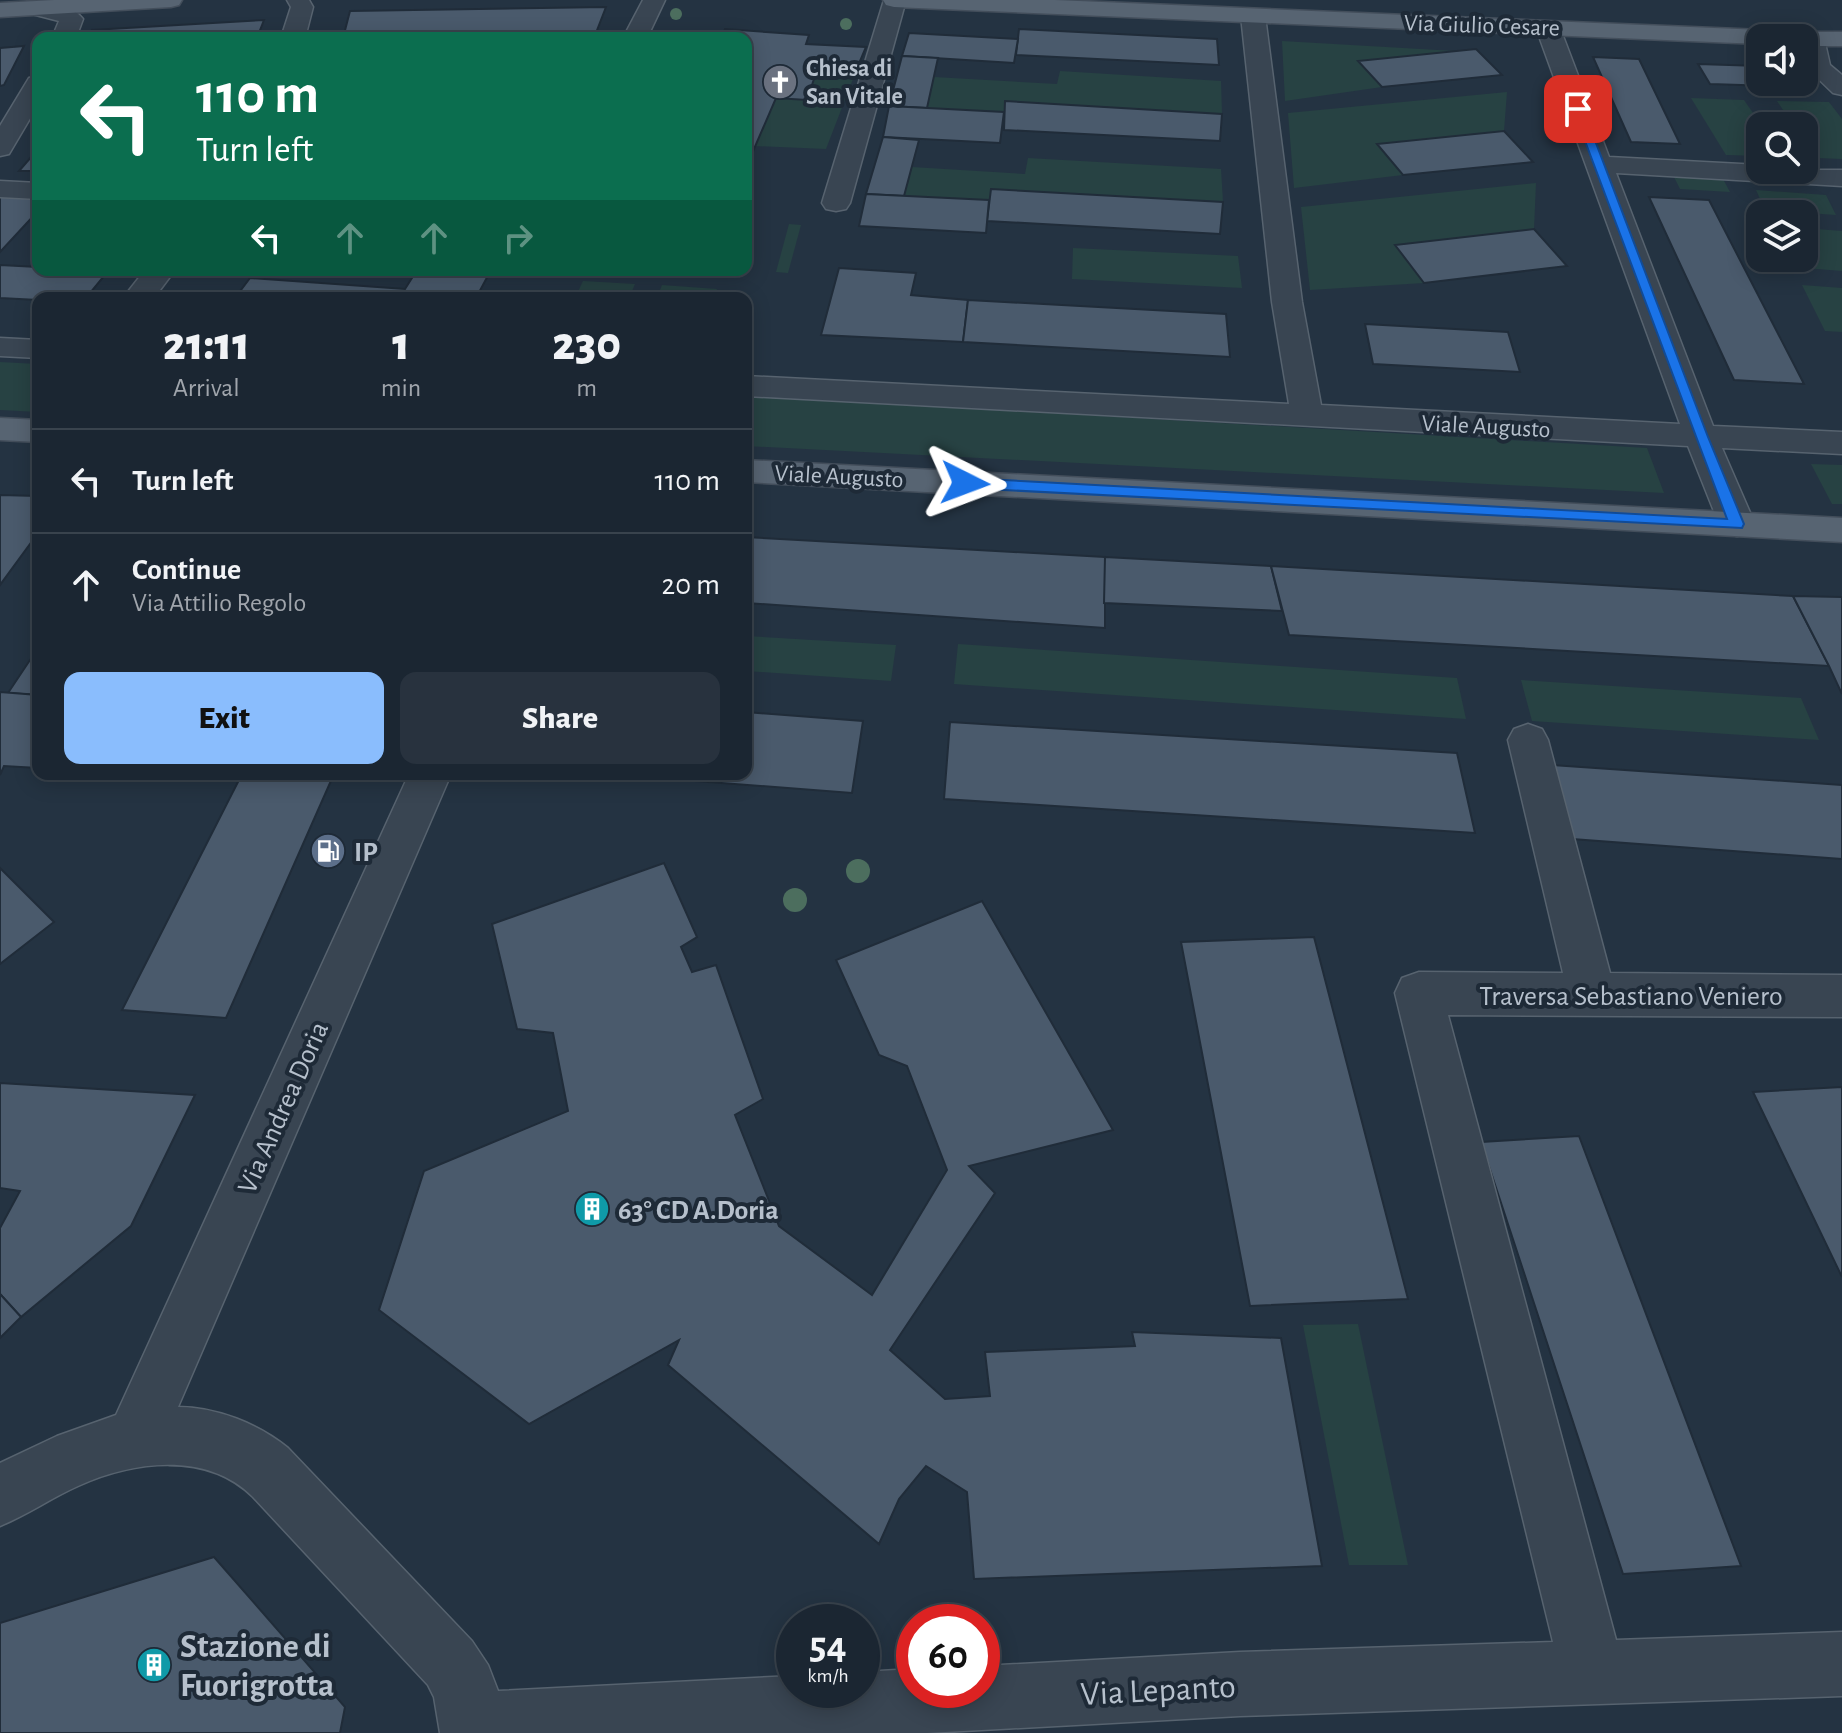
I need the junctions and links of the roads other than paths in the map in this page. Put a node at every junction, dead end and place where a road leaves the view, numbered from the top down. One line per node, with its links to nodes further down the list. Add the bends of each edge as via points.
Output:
1 (171, 0): 5 (main road)
2 (298, 0): 10 (street, via 302,7)
3 (654, 0): 11 (street)
4 (894, 0): 7 (main road, Via Giulio Cesare); 23 (street)
5 (36, 8): 6 (main road); 9 (street, via 71,19)
6 (0, 10)
7 (1253, 16): 8 (main road, Via Giulio Cesare); 29 (street, via 1287,302)
8 (1548, 28): 12 (main road, Via Giulio Cesare); 19 (street)
9 (66, 32)
10 (295, 32)
11 (638, 32)
12 (1746, 36)
13 (1818, 39): 14 (main road)
14 (1842, 39)
15 (1818, 67): 16 (street)
16 (1842, 88)
17 (26, 121): 18 (street)
18 (0, 148)
19 (1599, 164): 20 (street); 32 (street)
20 (1842, 178)
21 (0, 189): 22 (street)
22 (32, 191)
23 (836, 203)
24 (155, 276): 25 (street)
25 (143, 292)
26 (0, 347): 27 (street)
27 (32, 349)
28 (752, 386): 29 (street, Viale Augusto)
29 (1307, 416): 32 (street, Viale Augusto)
30 (0, 429): 31 (main road)
31 (32, 431)
32 (1701, 437): 33 (street, Viale Augusto); 35 (street)
33 (1842, 443)
34 (752, 471): 35 (main road, Viale Augusto)
35 (1737, 524): 36 (main road, Viale Augusto)
36 (1842, 530)
37 (1528, 740): 39 (street)
38 (427, 780): 41 (street, Via Andrea Doria)
39 (1592, 994): 40 (street, Traversa Sebastiano Veniero); 44 (street, Traversa Sebastiano Veniero, via 1419,993)
40 (1842, 996)
41 (135, 1439): 42 (street, via 77,1456); 45 (street, via 196,1439 259,1463 450,1663 465,1688)
42 (0, 1496)
43 (1842, 1664): 44 (street, Via Lepanto)
44 (1593, 1673): 45 (street, Via Lepanto, via 1240,1684)
45 (474, 1729)

